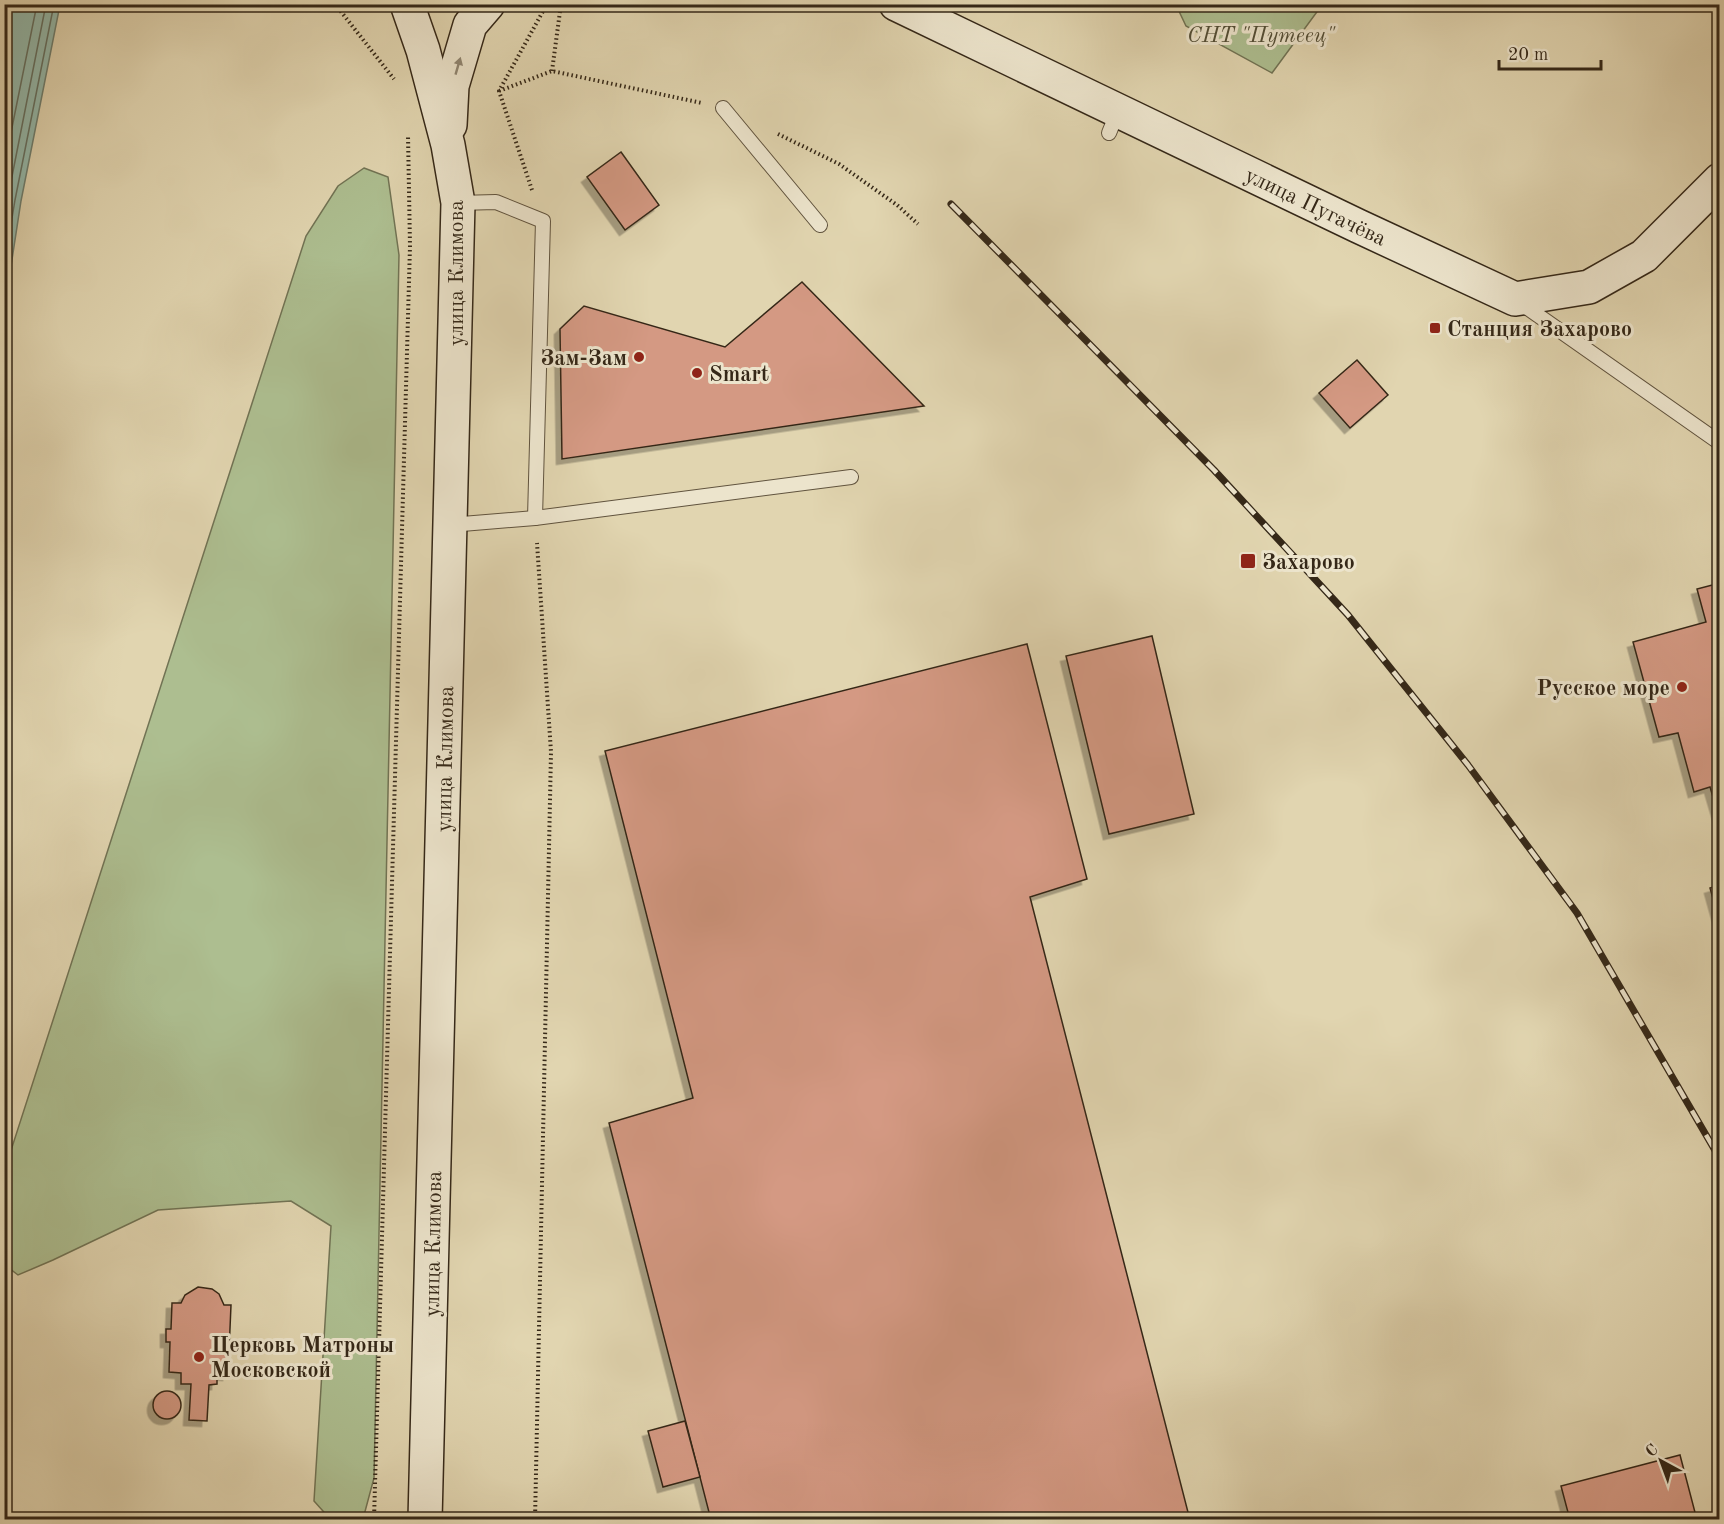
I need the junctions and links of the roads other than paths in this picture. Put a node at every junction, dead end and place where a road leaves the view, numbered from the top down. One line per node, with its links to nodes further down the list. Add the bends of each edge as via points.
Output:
1 (407, 4): 5 (main road, улица Климова)
2 (488, 4): 5 (main road, one-way to 2, via 453,86 467,35 470,25)
3 (896, 4): 9 (main road, улица Пугачёва, via 1113,122)
4 (723, 108): 8 (lane)
5 (448, 145): 7 (main road, улица Климова)
6 (1719, 180): 9 (main road, via 1644,256 1589,287)
7 (458, 203): 12 (lane, via 496,202 543,221); 13 (main road, улица Климова)
8 (820, 225)
9 (1515, 299): 10 (lane)
10 (1719, 443)
11 (851, 477): 12 (lane)
12 (536, 518): 13 (lane)
13 (450, 525): 14 (main road, улица Климова)
14 (425, 1520)

